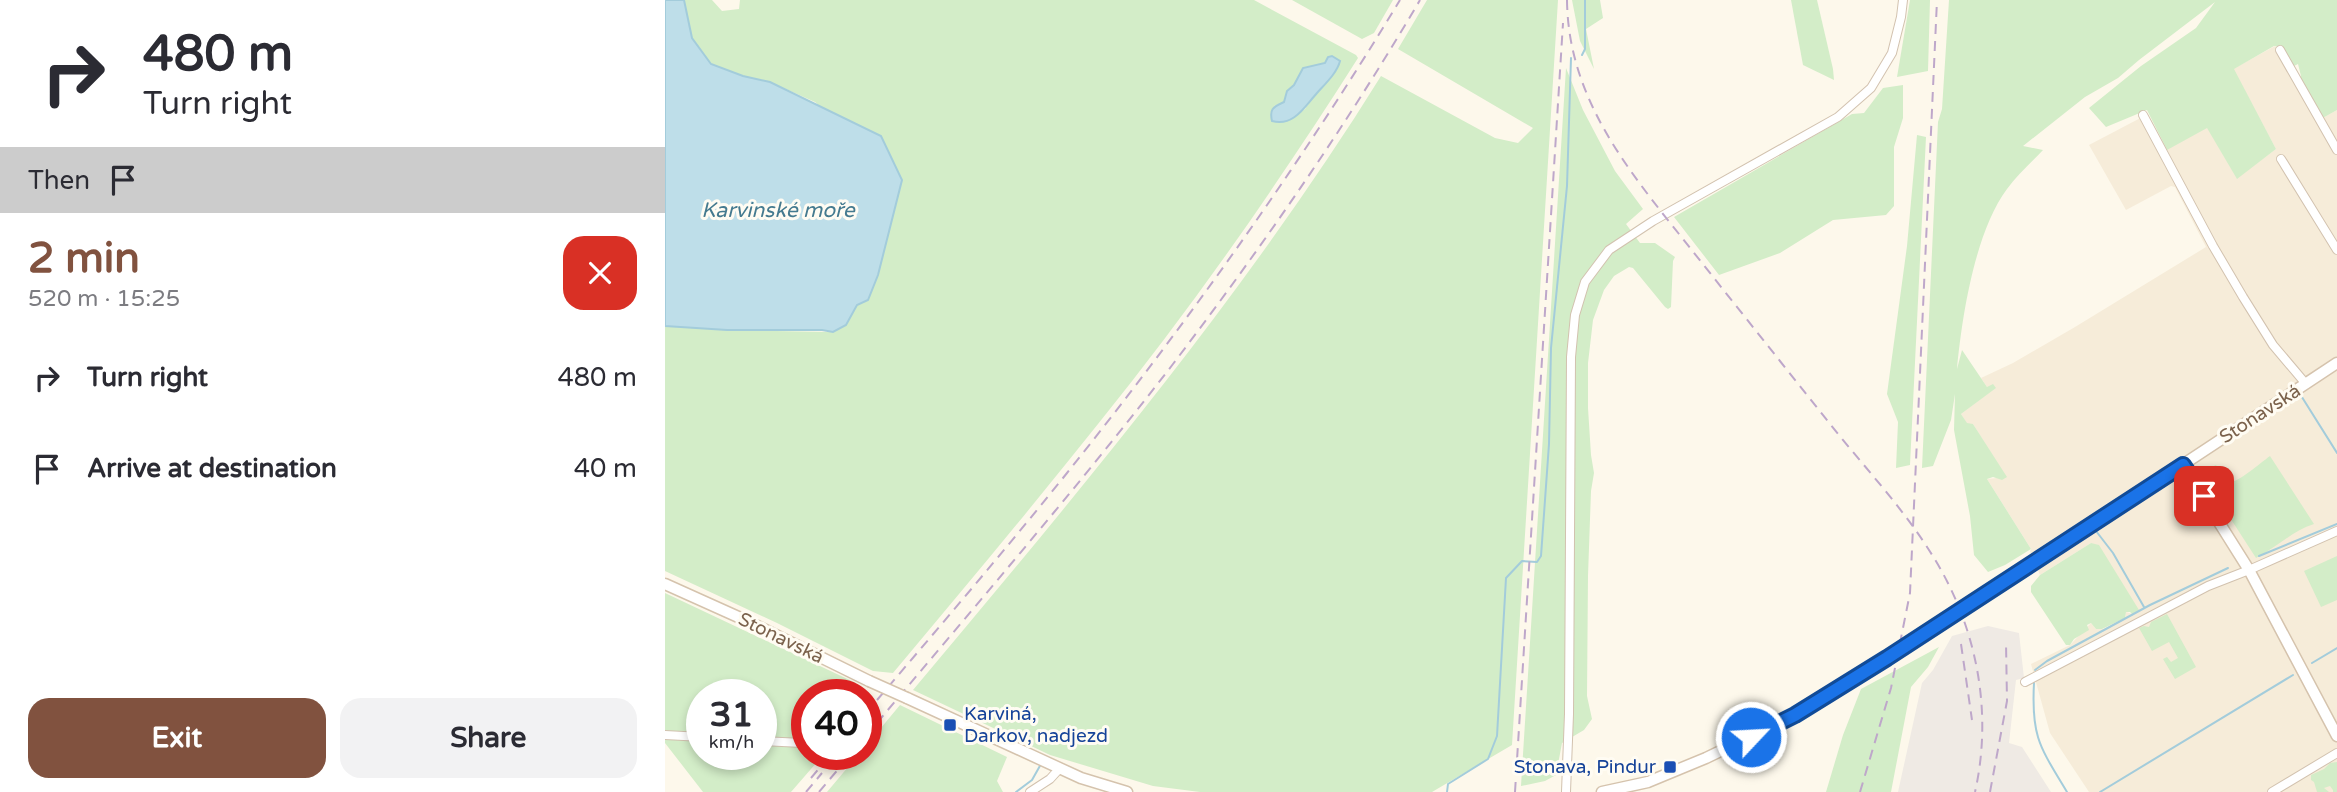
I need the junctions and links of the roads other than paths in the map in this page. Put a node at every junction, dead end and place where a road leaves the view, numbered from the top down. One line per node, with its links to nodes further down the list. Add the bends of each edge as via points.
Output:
1 (1903, 0): 21 (street, via 1892,53 1871,88 1838,117 1653,220 1609,250 1585,282 1575,315 1571,357)
2 (2280, 50): 4 (street)
3 (2143, 115): 8 (street, via 2243,297 2273,345)
4 (2337, 150)
5 (2281, 159): 6 (street)
6 (2337, 250)
7 (2337, 363): 8 (street, Stonavská)
8 (2306, 384): 9 (street, Stonavská)
9 (2183, 465): 11 (street); 22 (street, Stonavská, via 1795,715 1648,782)
10 (2337, 531): 11 (street)
11 (2249, 570): 13 (street, via 2208,586); 16 (street)
12 (665, 584): 18 (street, Stonavská, bridge)
13 (2025, 682)
14 (665, 735): 15 (street)
15 (686, 736)
16 (2337, 736)
17 (2337, 753): 23 (street)
18 (1060, 768): 19 (street); 20 (street, Stonavská)
19 (1030, 792)
20 (1127, 792)
21 (1566, 792)
22 (1602, 792)
23 (2272, 792)

